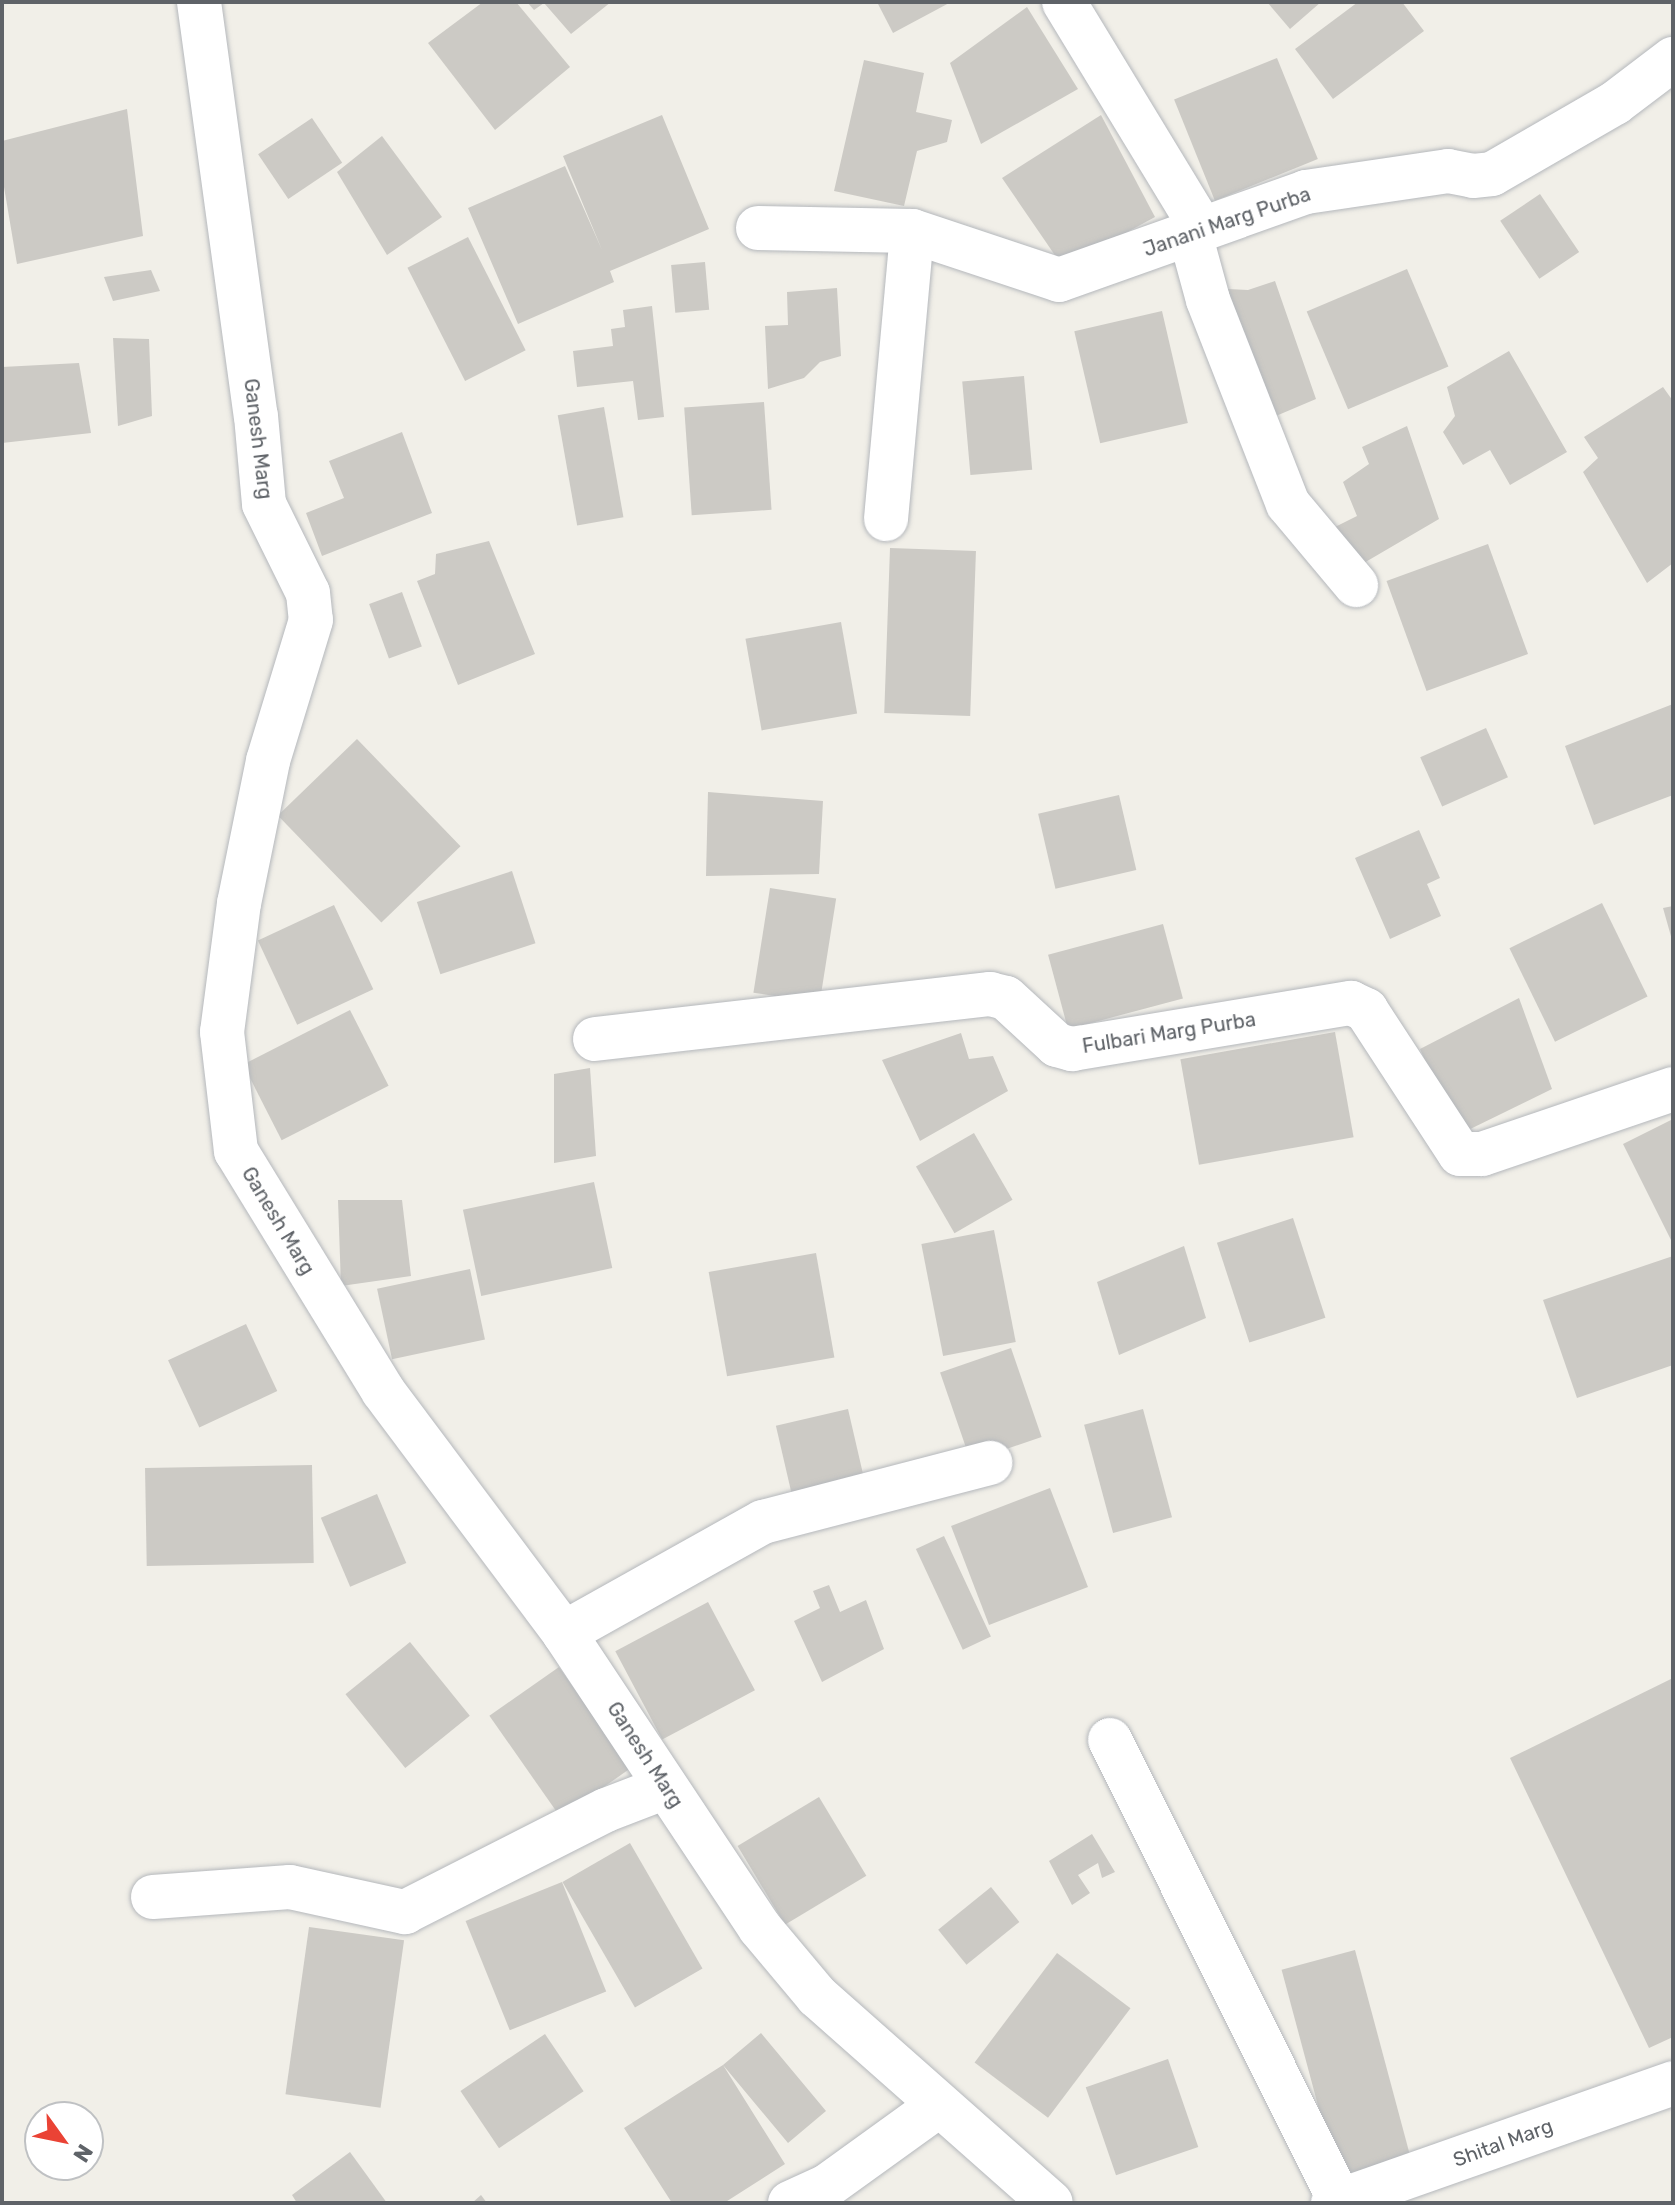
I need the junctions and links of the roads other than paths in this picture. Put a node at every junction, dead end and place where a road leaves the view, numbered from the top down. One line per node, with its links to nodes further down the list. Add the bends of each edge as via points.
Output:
1 (199, 2): 12 (street, Ganesh Marg, via 264,504 308,593 311,620 268,761 239,903 222,1032 236,1151 383,1391)
2 (1064, 2): 6 (street)
3 (1673, 59): 6 (street, Janani Marg Purba, via 1615,103 1492,174 1448,171 1306,192)
4 (758, 228): 5 (street, Janani Marg Purba)
5 (912, 231): 6 (street, Janani Marg Purba, via 1059,280); 7 (street)
6 (1196, 232): 8 (street, via 1208,300 1288,504)
7 (886, 519)
8 (1356, 585)
9 (595, 1039): 10 (street, Fulbari Marg Purba, via 990,994 1006,998 1057,1045 1072,1049 1351,1003 1366,1010 1460,1154 1482,1154)
10 (1673, 1089)
11 (990, 1463): 12 (street, via 763,1522)
12 (564, 1633): 14 (street, Ganesh Marg)
13 (1110, 1740): 20 (street)
14 (666, 1787): 15 (street, via 606,1810 405,1912 290,1887); 17 (street, Ganesh Marg, via 760,1928 817,1996)
15 (153, 1897)
16 (1673, 2083): 20 (street, Shital Marg)
17 (938, 2106): 18 (street, via 827,2186); 19 (street, Ganesh Marg)
18 (790, 2203)
19 (1051, 2203)
20 (1338, 2203)

